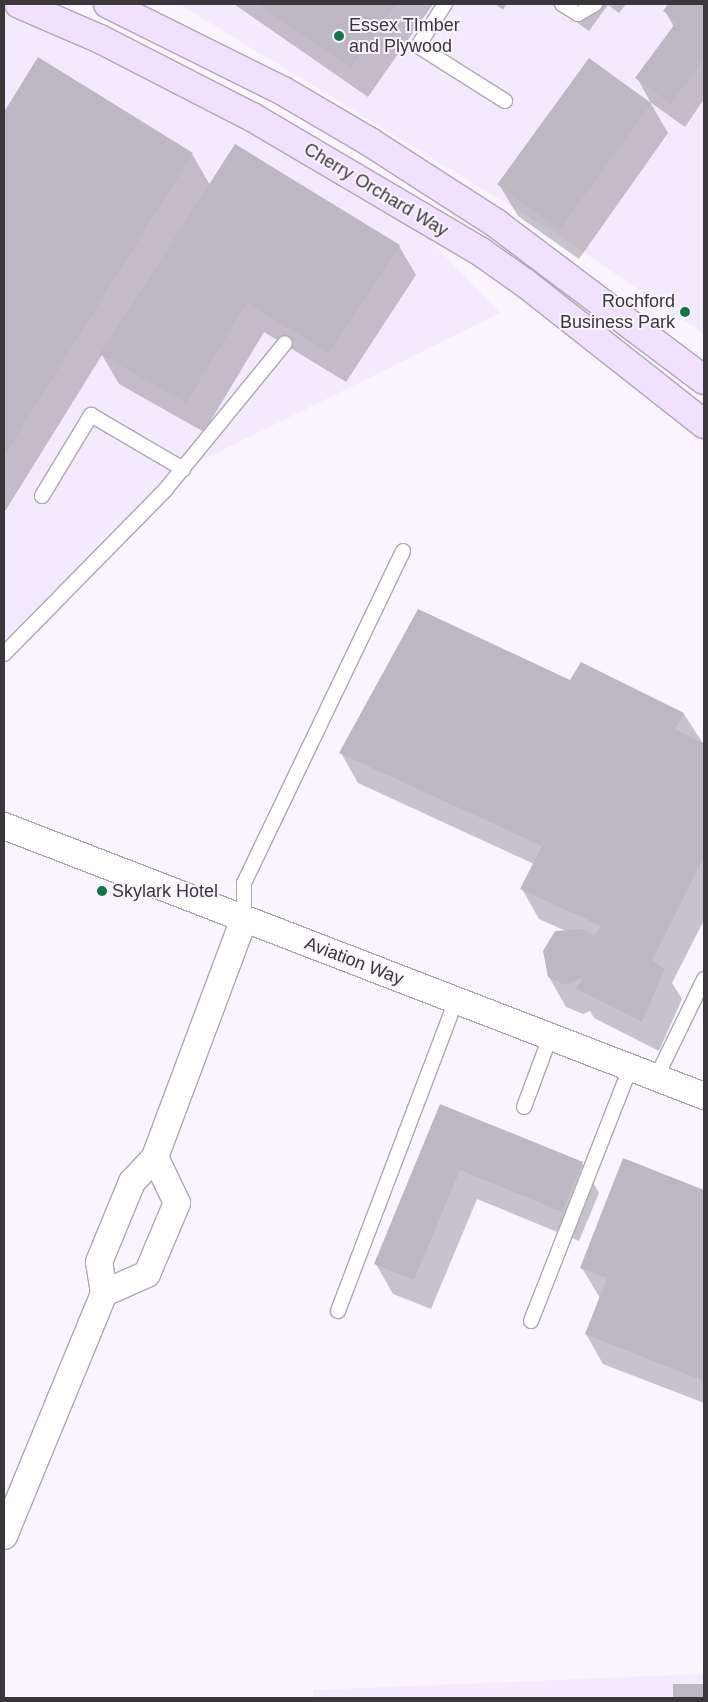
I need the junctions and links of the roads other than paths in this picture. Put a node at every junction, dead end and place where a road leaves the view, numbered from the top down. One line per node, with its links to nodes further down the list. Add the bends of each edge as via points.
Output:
1 (19, 4): 9 (main road, Cherry Orchard Way, via 100,39 252,117 481,252 526,283)
2 (108, 4): 8 (main road, Cherry Orchard Way, via 283,91 370,142 497,224)
3 (445, 4): 6 (lane, via 418,46)
4 (562, 4): 5 (lane, via 578,14)
5 (595, 4)
6 (505, 101)
7 (285, 343): 10 (lane)
8 (704, 380)
9 (704, 424)
10 (183, 469): 11 (lane, via 91,415); 13 (lane)
11 (42, 496)
12 (403, 551): 15 (lane, via 244,883)
13 (4, 654)
14 (4, 826): 15 (street, Aviation Way)
15 (244, 918): 17 (street, Aviation Way); 23 (street)
16 (704, 979): 20 (lane)
17 (456, 1000): 18 (street, Aviation Way); 25 (lane)
18 (550, 1037): 19 (street, Aviation Way); 22 (lane)
19 (630, 1068): 20 (street, Aviation Way); 26 (lane)
20 (656, 1078): 21 (street, Aviation Way)
21 (704, 1096)
22 (524, 1107)
23 (155, 1156): 24 (street, via 132,1182 99,1262); 24 (street, via 176,1203 147,1274)
24 (104, 1293): 27 (street)
25 (338, 1311)
26 (532, 1321)
27 (4, 1536)

